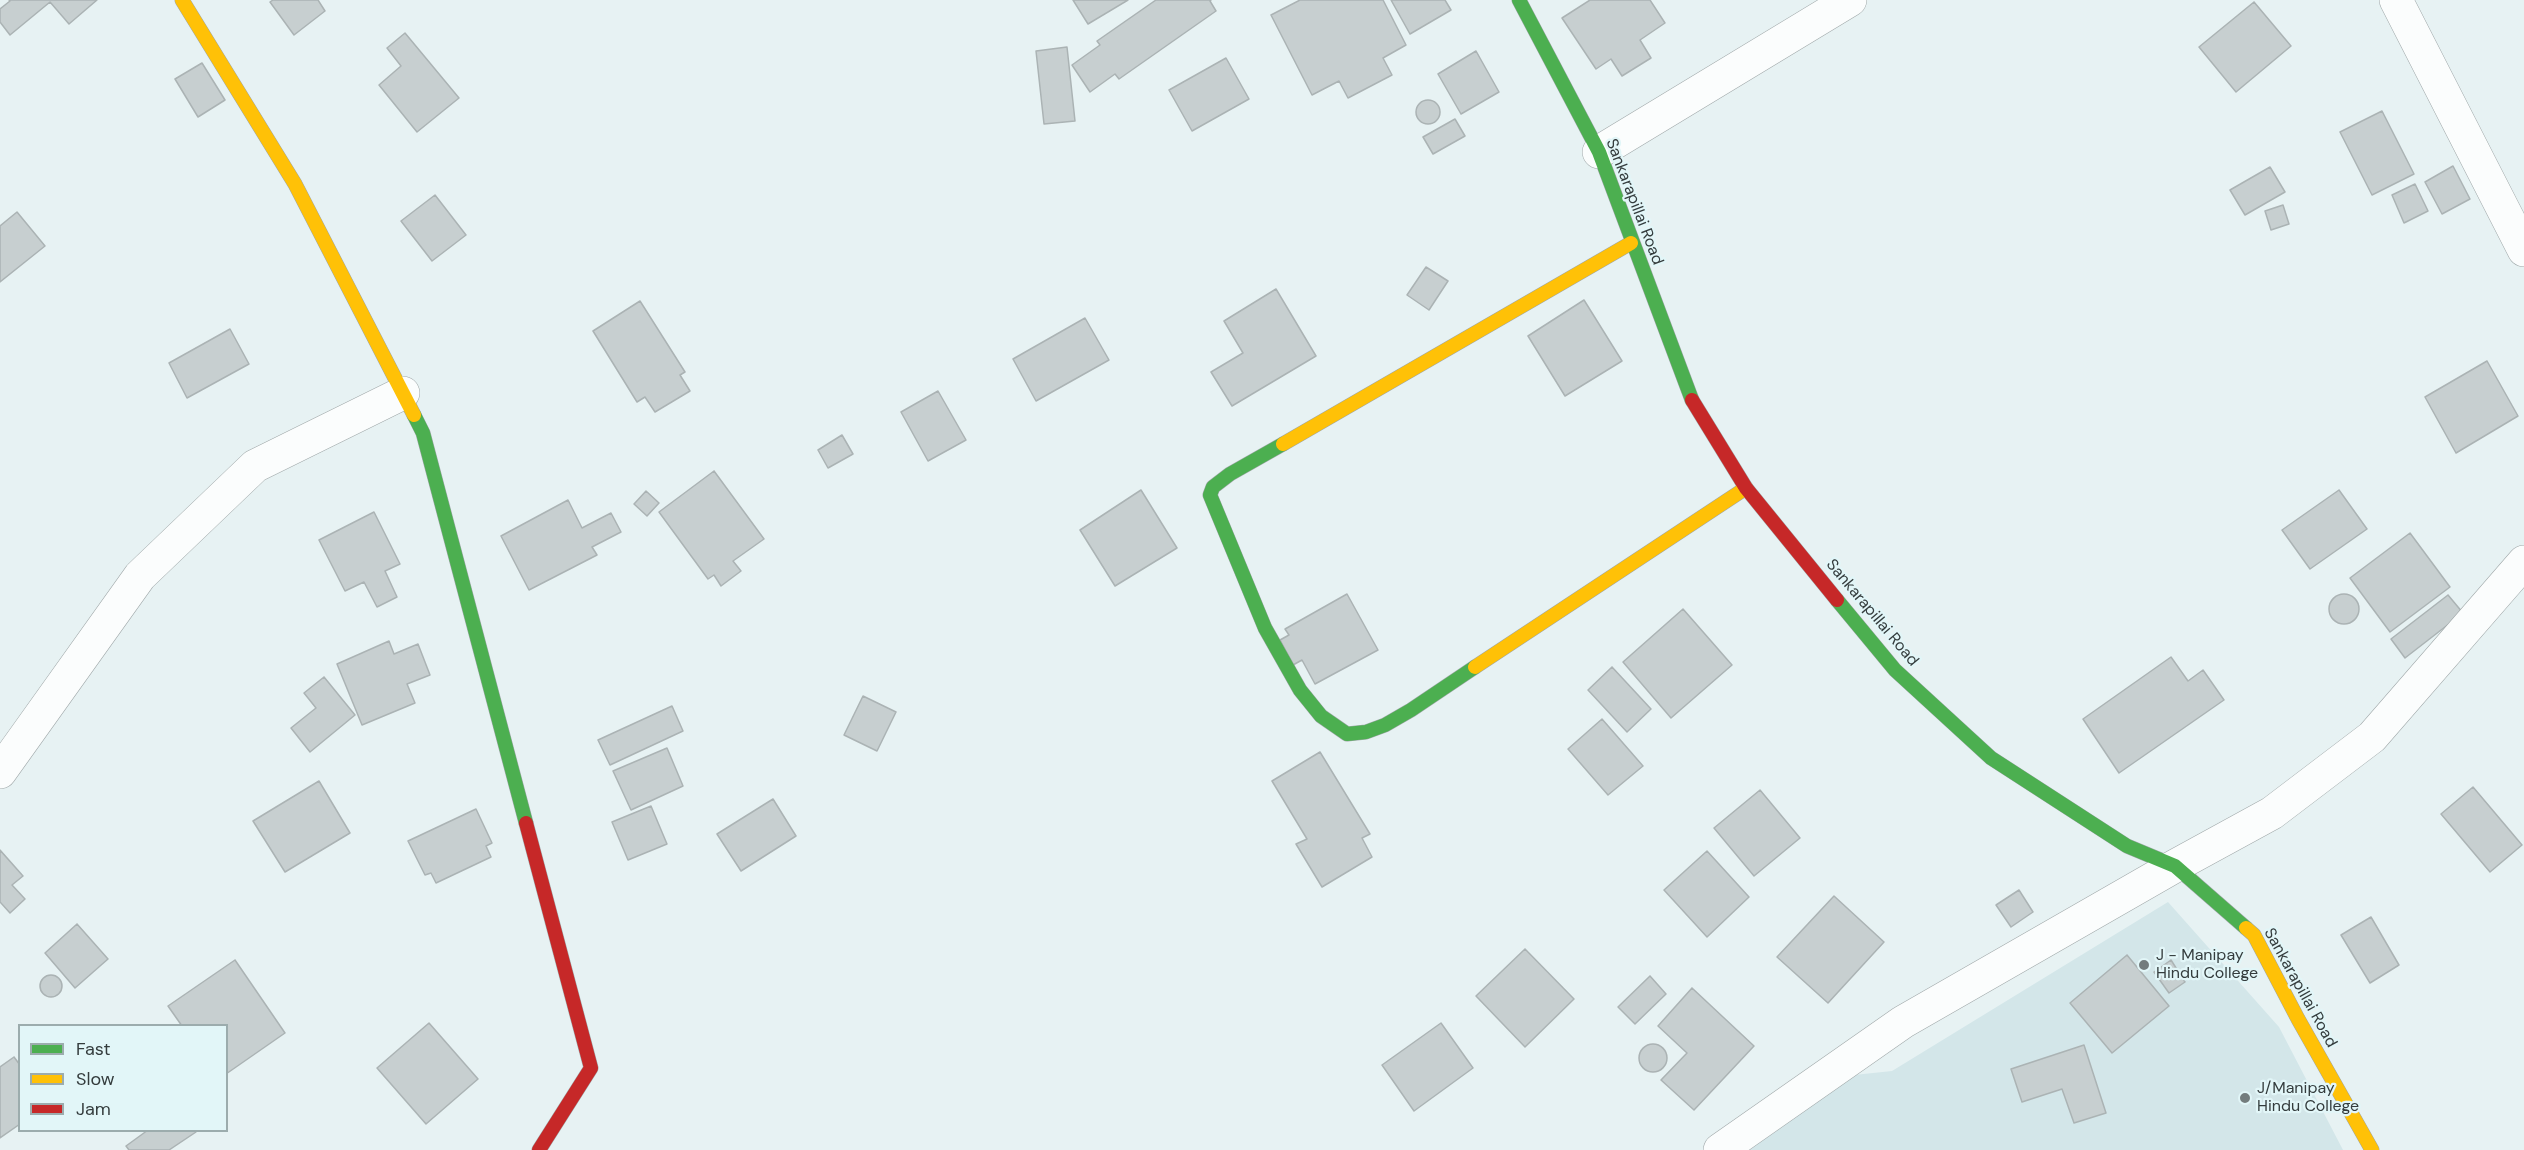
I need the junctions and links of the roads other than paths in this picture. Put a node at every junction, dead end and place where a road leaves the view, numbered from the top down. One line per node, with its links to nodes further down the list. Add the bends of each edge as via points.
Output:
1 (182, 0): 8 (street, via 295,184)
2 (1519, 0): 5 (street, Sankarapillai Road)
3 (1850, 0): 5 (street)
4 (2396, 0): 7 (street)
5 (1599, 152): 6 (street, Sankarapillai Road)
6 (1631, 243): 9 (street, Sankarapillai Road, via 1694,407); 9 (street, via 1213,487 1210,495 1265,628 1300,690 1321,716 1347,734 1366,732 1411,710)
7 (2524, 250)
8 (403, 393): 11 (street, via 255,466 140,576); 13 (street, via 423,433 591,1068)
9 (1746, 488): 12 (street, Sankarapillai Road, via 1895,670 1991,758 2127,846)
10 (2524, 562): 12 (street, via 2372,737 2272,813)
11 (0, 772)
12 (2175, 866): 14 (street, via 1903,1022); 15 (street, Sankarapillai Road, via 2254,935)
13 (539, 1150)
14 (1720, 1150)
15 (2372, 1150)

